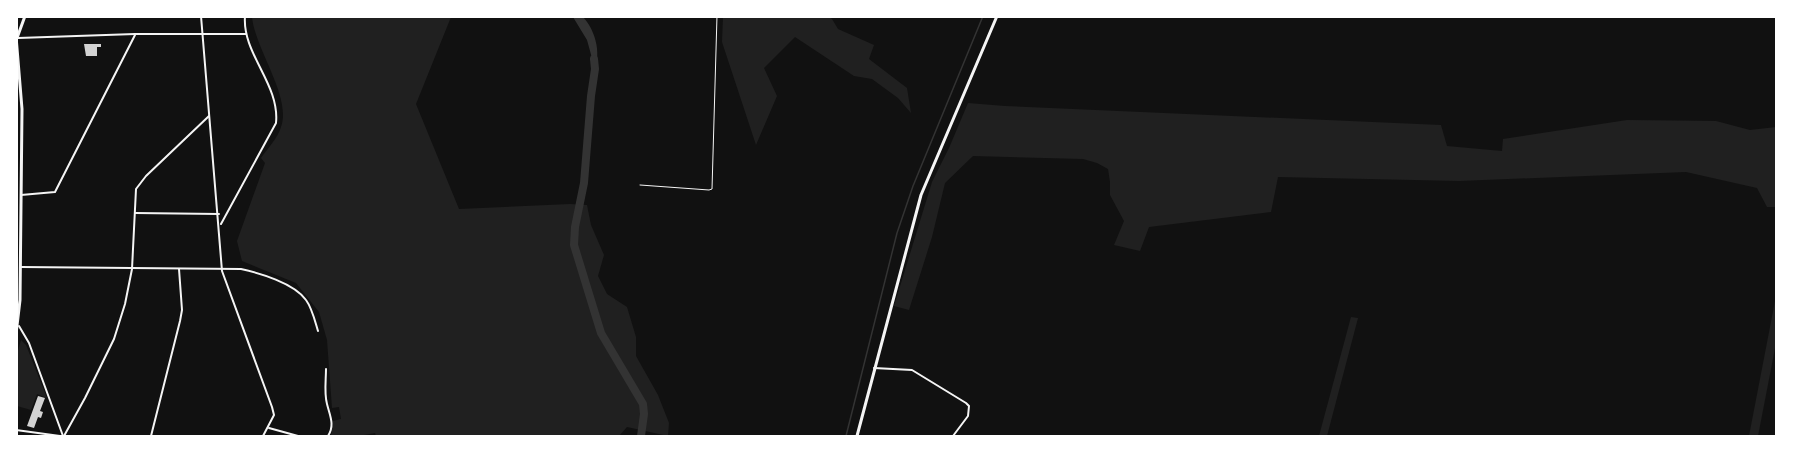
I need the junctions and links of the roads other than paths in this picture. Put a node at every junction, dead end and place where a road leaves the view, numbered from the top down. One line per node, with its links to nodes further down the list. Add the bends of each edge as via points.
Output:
1 (25, 16): 9 (street)
2 (201, 16): 7 (street)
3 (245, 16): 8 (street)
4 (717, 16): 15 (lane, via 712,189)
5 (997, 16): 27 (street, via 921,195)
6 (135, 34): 7 (street); 9 (street); 16 (street, via 55,192)
7 (202, 34): 8 (street); 12 (street)
8 (246, 34): 19 (street, via 273,96 276,123)
9 (17, 38): 10 (street)
10 (21, 93): 11 (street); 13 (street)
11 (16, 95)
12 (209, 116): 17 (street, via 136,189); 18 (street)
13 (21, 157): 14 (street); 16 (street)
14 (16, 159)
15 (640, 185)
16 (21, 195): 20 (street)
17 (135, 213): 18 (street); 21 (street)
18 (219, 214): 19 (street)
19 (220, 226): 23 (street)
20 (21, 267): 21 (street); 24 (street)
21 (132, 269): 22 (street); 31 (street, via 114,339 86,398)
22 (179, 269): 23 (street); 32 (street, via 182,310)
23 (222, 271): 25 (street, via 259,273 295,290 306,300); 29 (street, via 272,407 274,415)
24 (19, 326): 26 (street); 31 (street, via 29,343)
25 (318, 331)
26 (16, 334)
27 (874, 368): 36 (street); 37 (street, via 912,370 969,406 968,416)
28 (326, 369): 35 (street, via 332,422)
29 (269, 428): 33 (street); 34 (street)
30 (16, 430): 31 (street)
31 (62, 436)
32 (151, 436)
33 (263, 436)
34 (298, 436)
35 (328, 436)
36 (857, 436)
37 (953, 436)

